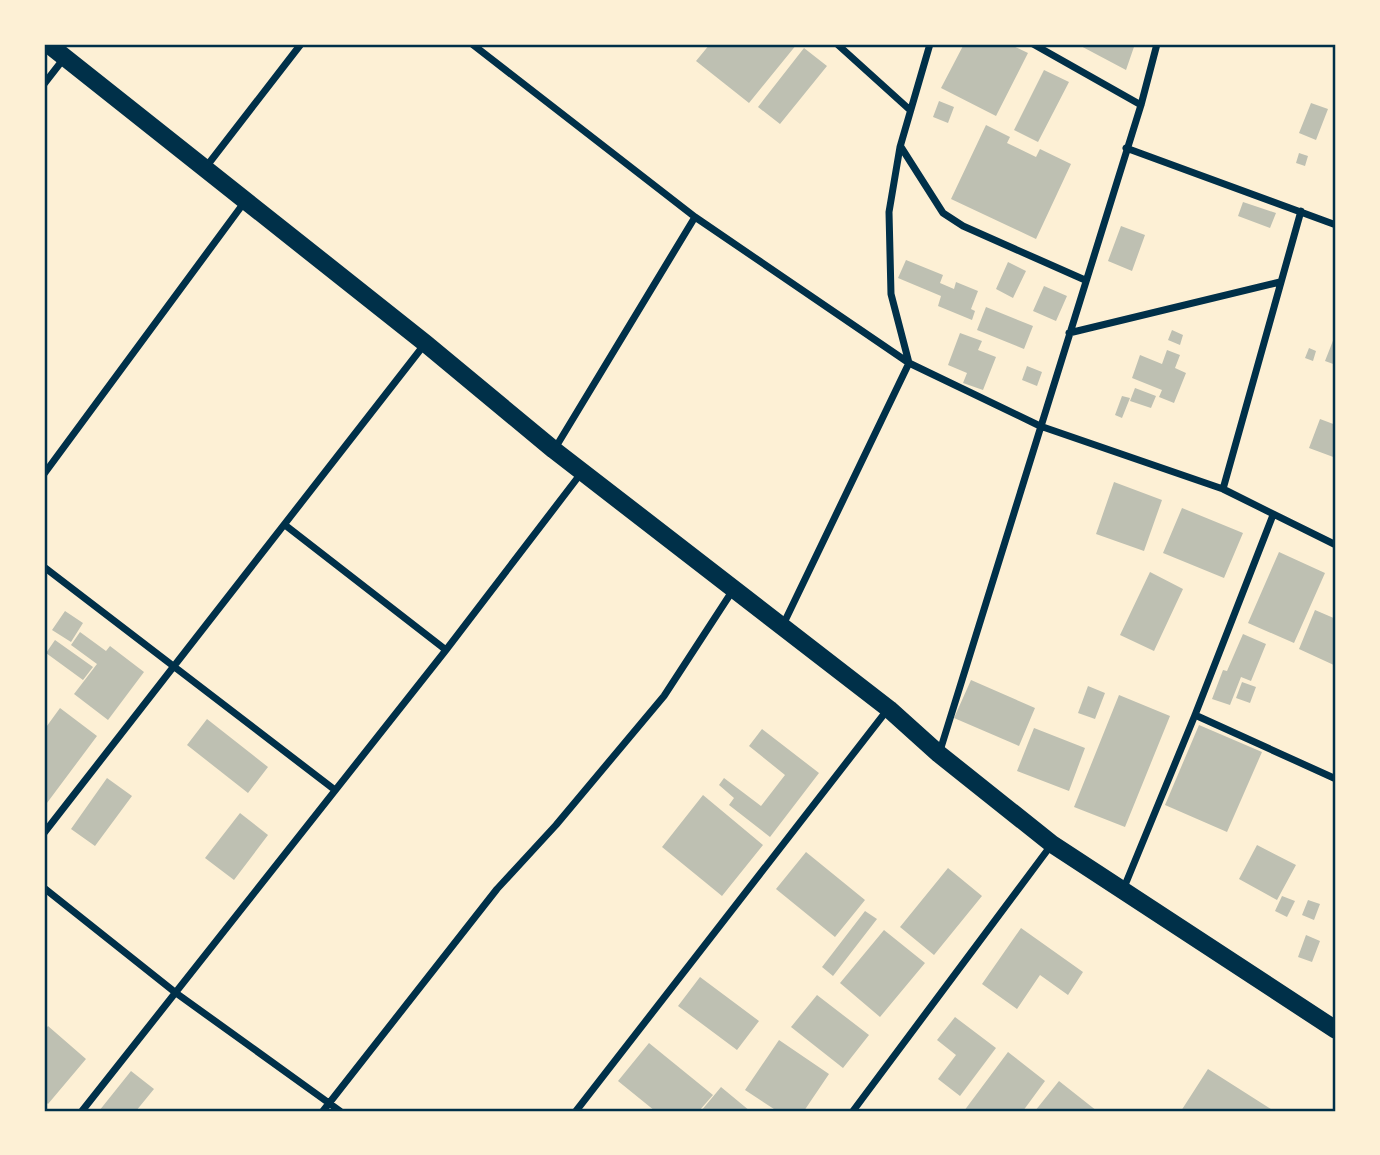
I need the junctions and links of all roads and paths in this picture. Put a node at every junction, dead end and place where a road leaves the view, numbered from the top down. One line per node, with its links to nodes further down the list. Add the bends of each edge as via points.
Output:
1 (48, 44): 8 (main road)
2 (301, 44): 14 (street)
3 (472, 44): 17 (street)
4 (837, 44): 11 (street)
5 (930, 44): 11 (street)
6 (1033, 44): 10 (street)
7 (1157, 44): 10 (street)
8 (65, 57): 9 (street); 14 (main road)
9 (44, 84)
10 (1141, 104): 13 (street)
11 (910, 110): 12 (street)
12 (900, 147): 19 (street, via 943,213); 23 (street, via 889,212 891,294)
13 (1126, 148): 16 (street); 19 (street)
14 (206, 167): 15 (main road)
15 (247, 200): 22 (main road); 27 (street)
16 (1301, 211): 18 (street); 20 (street)
17 (695, 216): 23 (street); 25 (street)
18 (1336, 225)
19 (1085, 280): 21 (street)
20 (1280, 282): 21 (street); 28 (street)
21 (1069, 333): 24 (street)
22 (425, 343): 25 (main road); 30 (street)
23 (909, 363): 24 (street); 34 (street)
24 (1040, 426): 28 (street); 39 (street)
25 (554, 450): 26 (main road)
26 (582, 471): 33 (main road); 35 (street)
27 (44, 474)
28 (1223, 489): 29 (street)
29 (1273, 515): 31 (street); 38 (street)
30 (285, 525): 35 (street); 36 (street)
31 (1336, 545)
32 (44, 567): 36 (street)
33 (733, 590): 34 (main road); 48 (street, via 664,696 497,889)
34 (781, 628): 37 (main road)
35 (446, 650): 41 (street)
36 (174, 667): 41 (street); 42 (street)
37 (889, 709): 39 (main road); 52 (street)
38 (1195, 715): 40 (street); 45 (street)
39 (939, 754): 43 (main road)
40 (1336, 779)
41 (335, 790): 46 (street)
42 (44, 833)
43 (1052, 844): 45 (main road); 53 (street)
44 (44, 888): 46 (street)
45 (1123, 891): 47 (main road)
46 (176, 993): 48 (street); 49 (street)
47 (1336, 1030)
48 (330, 1102): 50 (street); 51 (street)
49 (82, 1111)
50 (323, 1111)
51 (340, 1111)
52 (576, 1111)
53 (853, 1111)

